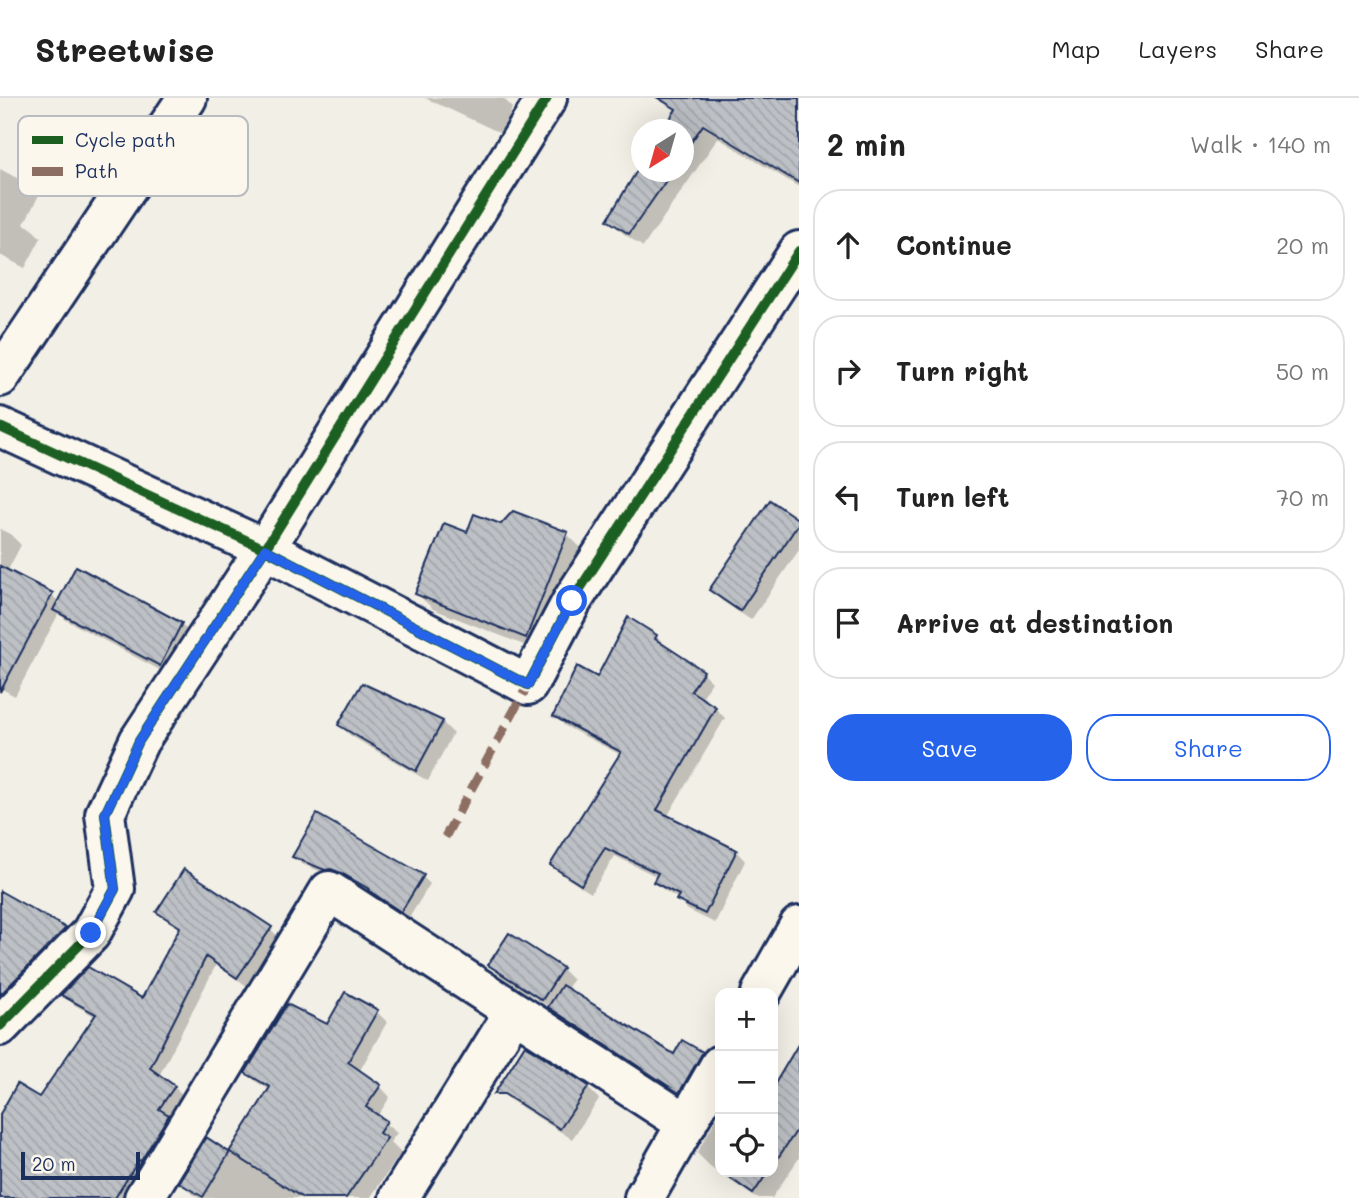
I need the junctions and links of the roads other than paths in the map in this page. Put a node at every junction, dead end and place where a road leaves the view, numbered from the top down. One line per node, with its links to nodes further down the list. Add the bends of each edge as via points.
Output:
1 (187, 98): 3 (street)
2 (547, 98): 8 (street)
3 (175, 116)
4 (121, 196): 6 (street)
5 (799, 251): 8 (street, via 572,601 528,685)
6 (0, 377)
7 (0, 427): 8 (street)
8 (265, 549): 12 (street, via 139,741 105,814 115,889 91,933)
9 (799, 926): 10 (street)
10 (764, 988)
11 (514, 1012): 14 (street); 15 (street, via 329,891); 16 (street)
12 (0, 1026)
13 (715, 1074): 14 (street)
14 (687, 1124): 17 (street)
15 (144, 1198)
16 (399, 1198)
17 (644, 1198)

